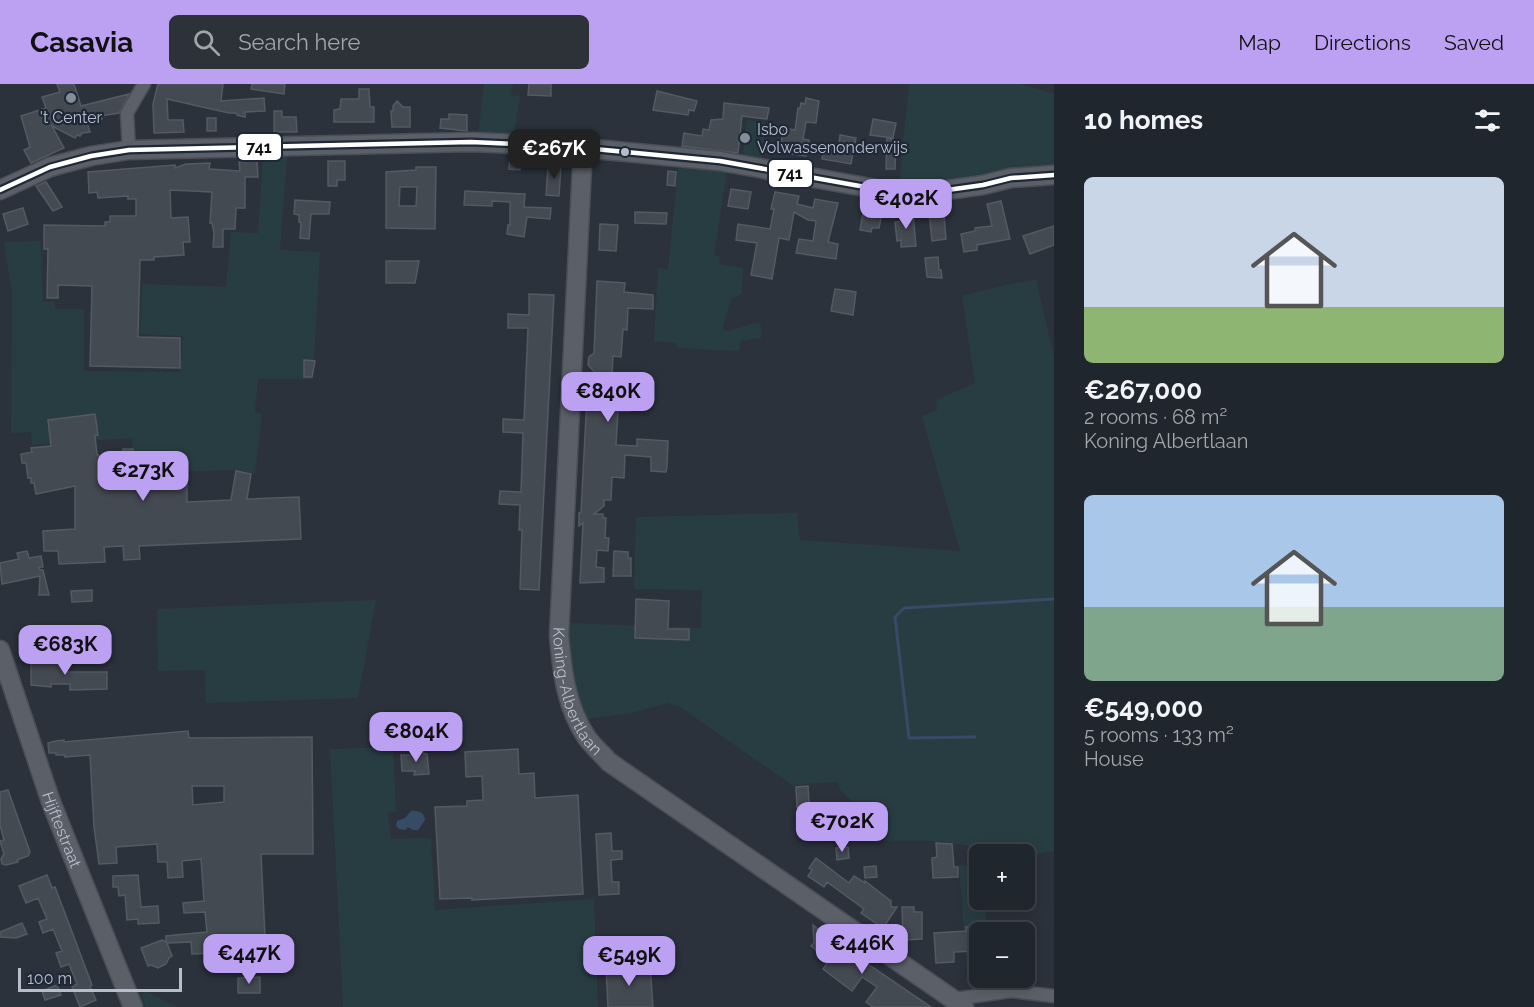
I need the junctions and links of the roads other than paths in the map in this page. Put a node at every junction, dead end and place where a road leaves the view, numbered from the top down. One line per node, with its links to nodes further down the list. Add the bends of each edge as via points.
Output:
1 (144, 84): 3 (street, via 127,113)
2 (583, 147): 3 (street, via 471,142); 4 (street, via 720,161 882,190 933,192 1011,178); 8 (street, Koning-Albertlaan, via 559,635 562,675 569,700 587,738 609,762)
3 (129, 150): 5 (street, via 50,167)
4 (1054, 175)
5 (0, 190)
6 (0, 650): 9 (street, Hijftestraat, via 51,802)
7 (1054, 996): 8 (street, via 1011,992)
8 (959, 1003)
9 (134, 1007)

